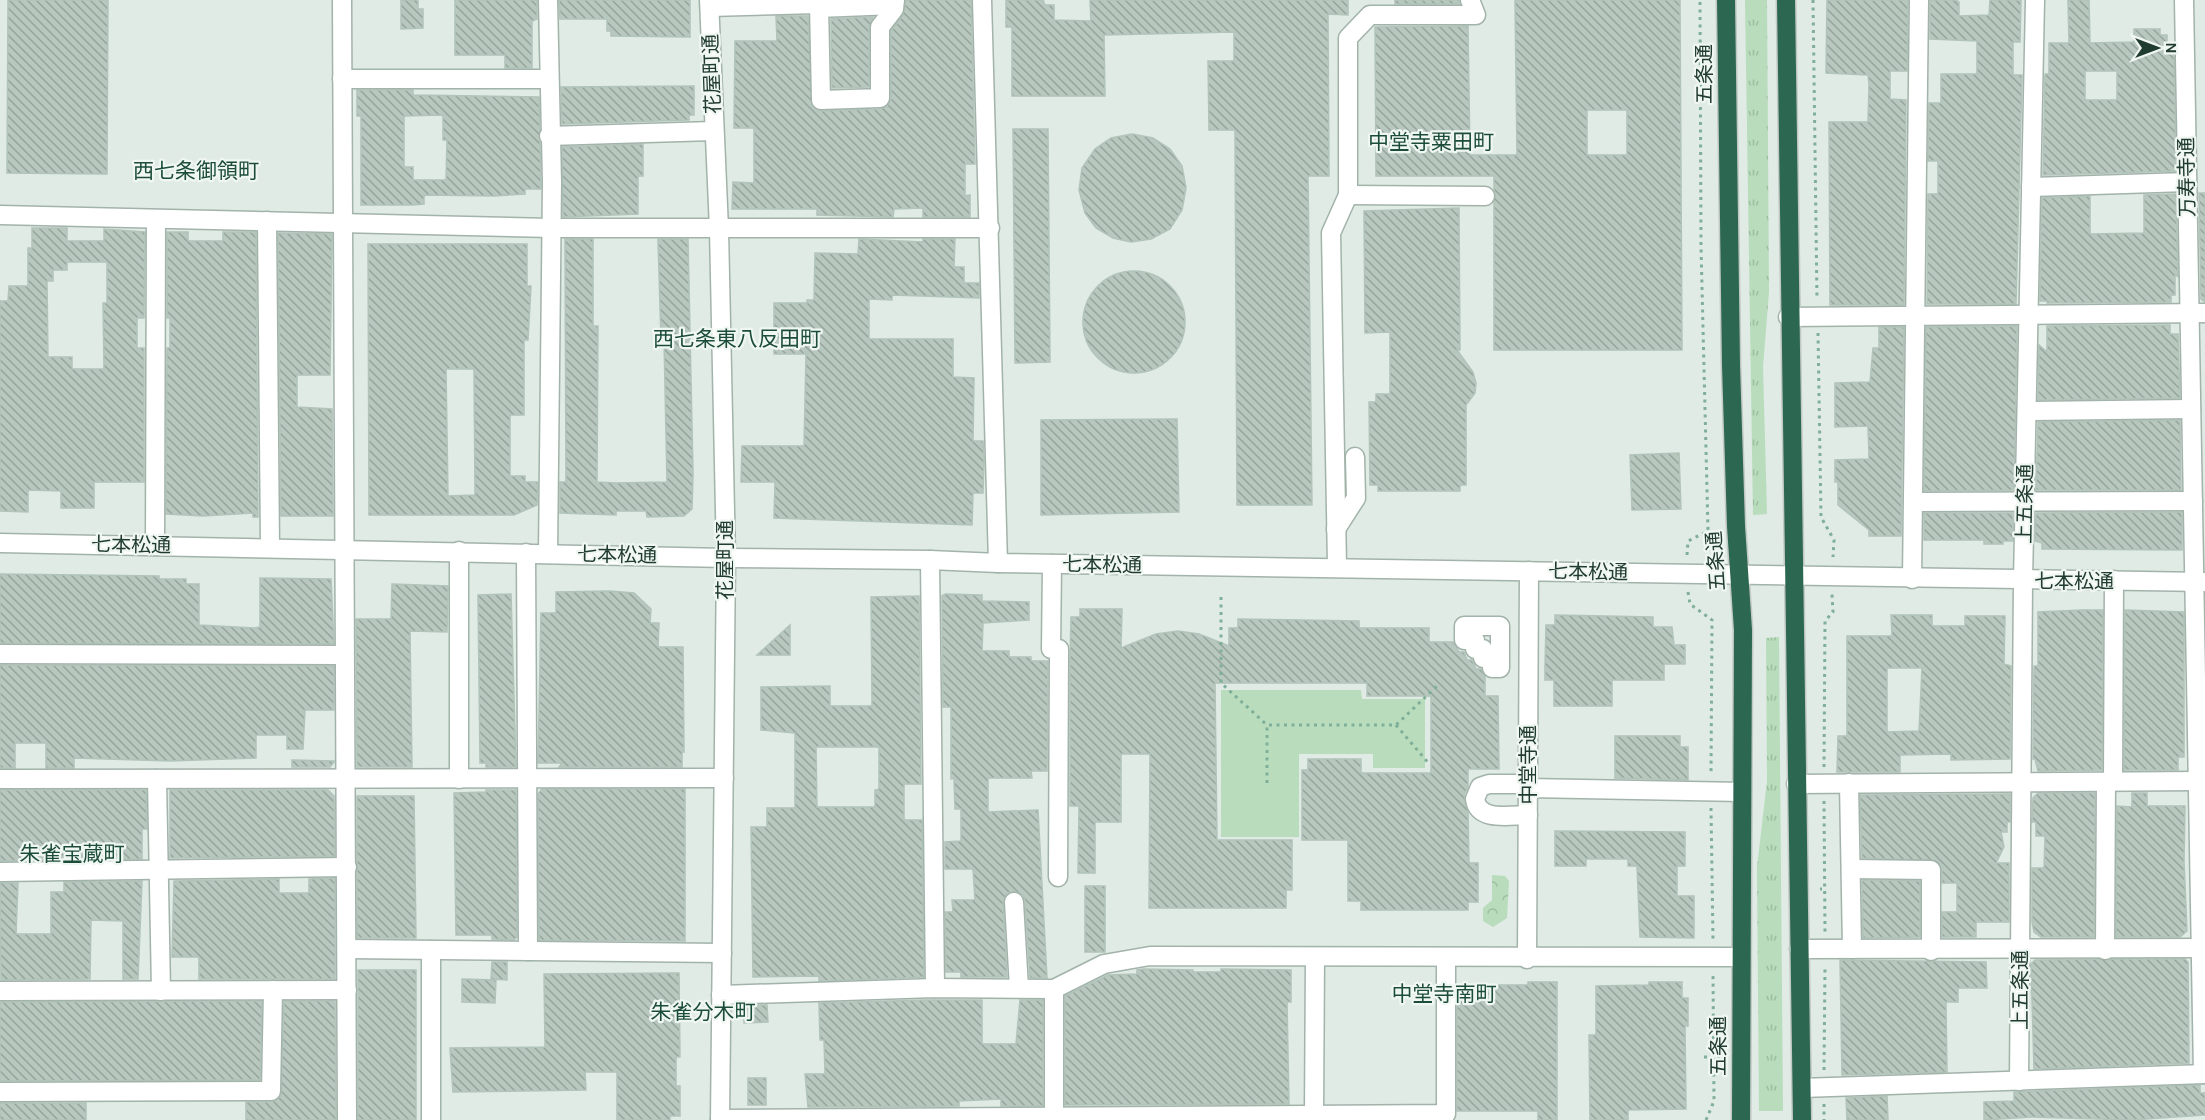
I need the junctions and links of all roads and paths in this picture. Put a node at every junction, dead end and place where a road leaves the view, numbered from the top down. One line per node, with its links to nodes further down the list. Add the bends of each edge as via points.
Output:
1 (342, 0): 16 (street)
2 (548, 0): 17 (street)
3 (982, 0): 29 (street)
4 (1470, 0): 15 (street, via 1476,15)
5 (1700, 0): 48 (path, via 1708,531 1688,541)
6 (1726, 0): 58 (highway, 五条通)
7 (1786, 0): 34 (highway)
8 (1813, 0): 35 (path)
9 (1919, 0): 33 (street)
10 (2035, 0): 21 (street, 上五条通)
11 (2184, 0): 20 (street, 万寿寺通)
12 (709, 3): 14 (street); 18 (street, 花屋町通)
13 (895, 3): 14 (street); 14 (street, via 880,27 880,98 821,99)
14 (819, 4)
15 (1377, 8): 22 (street, via 1348,38)
16 (342, 79): 17 (street); 27 (street)
17 (549, 79): 19 (street)
18 (713, 131): 19 (street); 30 (street, 花屋町通)
19 (549, 136): 28 (street)
20 (2187, 182): 21 (street); 31 (street, 万寿寺通)
21 (2031, 187): 32 (street, 上五条通)
22 (1348, 195): 23 (street); 42 (street, via 1331,233)
23 (1485, 196)
24 (0, 215): 25 (street)
25 (156, 219): 26 (street); 44 (street)
26 (267, 221): 27 (street); 46 (street)
27 (341, 222): 28 (street); 47 (street)
28 (552, 228): 30 (street); 51 (street)
29 (990, 228): 30 (street); 54 (street)
30 (719, 229): 52 (street, 花屋町通)
31 (2197, 313): 32 (street); 36 (street, 万寿寺通)
32 (2028, 315): 33 (street); 37 (street, 上五条通)
33 (1914, 316): 35 (street); 40 (street)
34 (1788, 317): 35 (street); 59 (highway)
35 (1817, 317): 45 (path, via 1821,517)
36 (2191, 409): 37 (street); 39 (street, 万寿寺通)
37 (2027, 411): 41 (street, 上五条通)
38 (1355, 457): 42 (street, via 1356,498)
39 (2193, 501): 41 (street); 63 (street, 万寿寺通)
40 (1912, 502): 41 (street); 60 (street)
41 (2025, 502): 62 (street, 上五条通)
42 (1336, 529): 56 (street)
43 (0, 543): 44 (street, 七本松通)
44 (155, 546): 46 (street, 七本松通)
45 (1834, 546)
46 (270, 547): 47 (street, 七本松通)
47 (345, 548): 49 (street, 七本松通); 68 (street)
48 (1687, 549)
49 (459, 551): 50 (street, 七本松通); 77 (street)
50 (526, 553): 51 (street, 七本松通); 78 (street)
51 (548, 554): 52 (street, 七本松通)
52 (726, 558): 53 (street, 七本松通); 73 (street, 花屋町通)
53 (930, 560): 54 (street, 七本松通); 112 (street)
54 (998, 563): 55 (street, 七本松通)
55 (1052, 564): 56 (street, 七本松通); 94 (street, via 1051,649 1059,649)
56 (1337, 567): 57 (street, 七本松通)
57 (1529, 571): 58 (street, 七本松通); 86 (street, 中堂寺通)
58 (1739, 576): 59 (street, 七本松通); 88 (highway, 五条通, via 1743,630)
59 (1794, 577): 60 (street, 七本松通); 84 (highway)
60 (1912, 579): 62 (street, 七本松通)
61 (2114, 580): 62 (street, 七本松通); 63 (street, 七本松通); 81 (street)
62 (2023, 581): 80 (street, 上五条通)
63 (2200, 582): 79 (street, 万寿寺通)
64 (1221, 597): 70 (path, via 1221,683)
65 (1689, 598): 87 (path, via 1690,604 1712,620)
66 (1832, 602): 85 (path, via 1833,612 1825,621)
67 (0, 654): 68 (street)
68 (344, 656): 76 (street)
69 (1438, 685): 71 (path)
70 (1267, 725): 71 (path); 82 (path)
71 (1396, 725): 72 (path)
72 (1430, 765)
73 (724, 778): 78 (street); 106 (street, 花屋町通)
74 (0, 779): 75 (street)
75 (157, 779): 76 (street); 92 (street)
76 (346, 779): 77 (street); 90 (street)
77 (459, 779): 78 (street)
78 (527, 779): 103 (street)
79 (2198, 781): 81 (street); 100 (street, 万寿寺通)
80 (2022, 782): 81 (street); 83 (street); 105 (street, 上五条通)
81 (2109, 782): 102 (street)
82 (1267, 783)
83 (1849, 783): 85 (street); 91 (street)
84 (1796, 784): 85 (street); 97 (highway)
85 (1824, 784): 98 (path)
86 (1528, 786): 87 (street); 89 (street, 中堂寺通); 89 (street, via 1484,785 1475,800 1484,814)
87 (1711, 791): 88 (street); 108 (path)
88 (1742, 792): 109 (highway, 五条通)
89 (1528, 815): 111 (street, 中堂寺通)
90 (347, 867): 92 (street); 96 (street)
91 (1851, 869): 99 (street); 104 (street, via 1931,870)
92 (158, 870): 93 (street); 118 (street)
93 (0, 872)
94 (1058, 877)
95 (1014, 902): 113 (street)
96 (348, 949): 101 (street); 116 (street)
97 (1799, 949): 98 (street); 124 (highway)
98 (1825, 949): 99 (street); 125 (path)
99 (1852, 949): 104 (street)
100 (2203, 949): 102 (street); 122 (street, 万寿寺通)
101 (431, 950): 103 (street); 130 (street)
102 (2105, 950): 105 (street)
103 (528, 951): 106 (street)
104 (1931, 951): 105 (street)
105 (2020, 951): 123 (street, 上五条通)
106 (722, 953): 119 (street, 花屋町通)
107 (1315, 957): 110 (street); 114 (street, via 1128,958 1104,964); 127 (street)
108 (1713, 957): 109 (street); 111 (street); 132 (path, via 1714,1101)
109 (1741, 957): 133 (highway, 五条通)
110 (1446, 958): 111 (street); 127 (street, via 1446,1114)
111 (1527, 958)
112 (934, 988): 113 (street); 119 (street)
113 (1019, 988): 114 (street)
114 (1054, 989): 128 (street)
115 (273, 990): 116 (street); 118 (street); 126 (street, via 271,1091)
116 (347, 990): 129 (street)
117 (0, 991): 118 (street)
118 (161, 991)
119 (721, 995): 131 (street, 花屋町通)
120 (1710, 1056): 121 (path)
121 (1704, 1057)
122 (2204, 1074): 123 (street)
123 (2019, 1081): 125 (street)
124 (1802, 1088): 125 (street); 134 (highway)
125 (1823, 1088): 135 (path)
126 (0, 1092)
127 (1314, 1115): 128 (street)
128 (1054, 1119): 131 (street)
129 (347, 1120)
130 (431, 1120)
131 (720, 1120)
132 (1706, 1120)
133 (1741, 1120)
134 (1802, 1120)
135 (1824, 1120)

